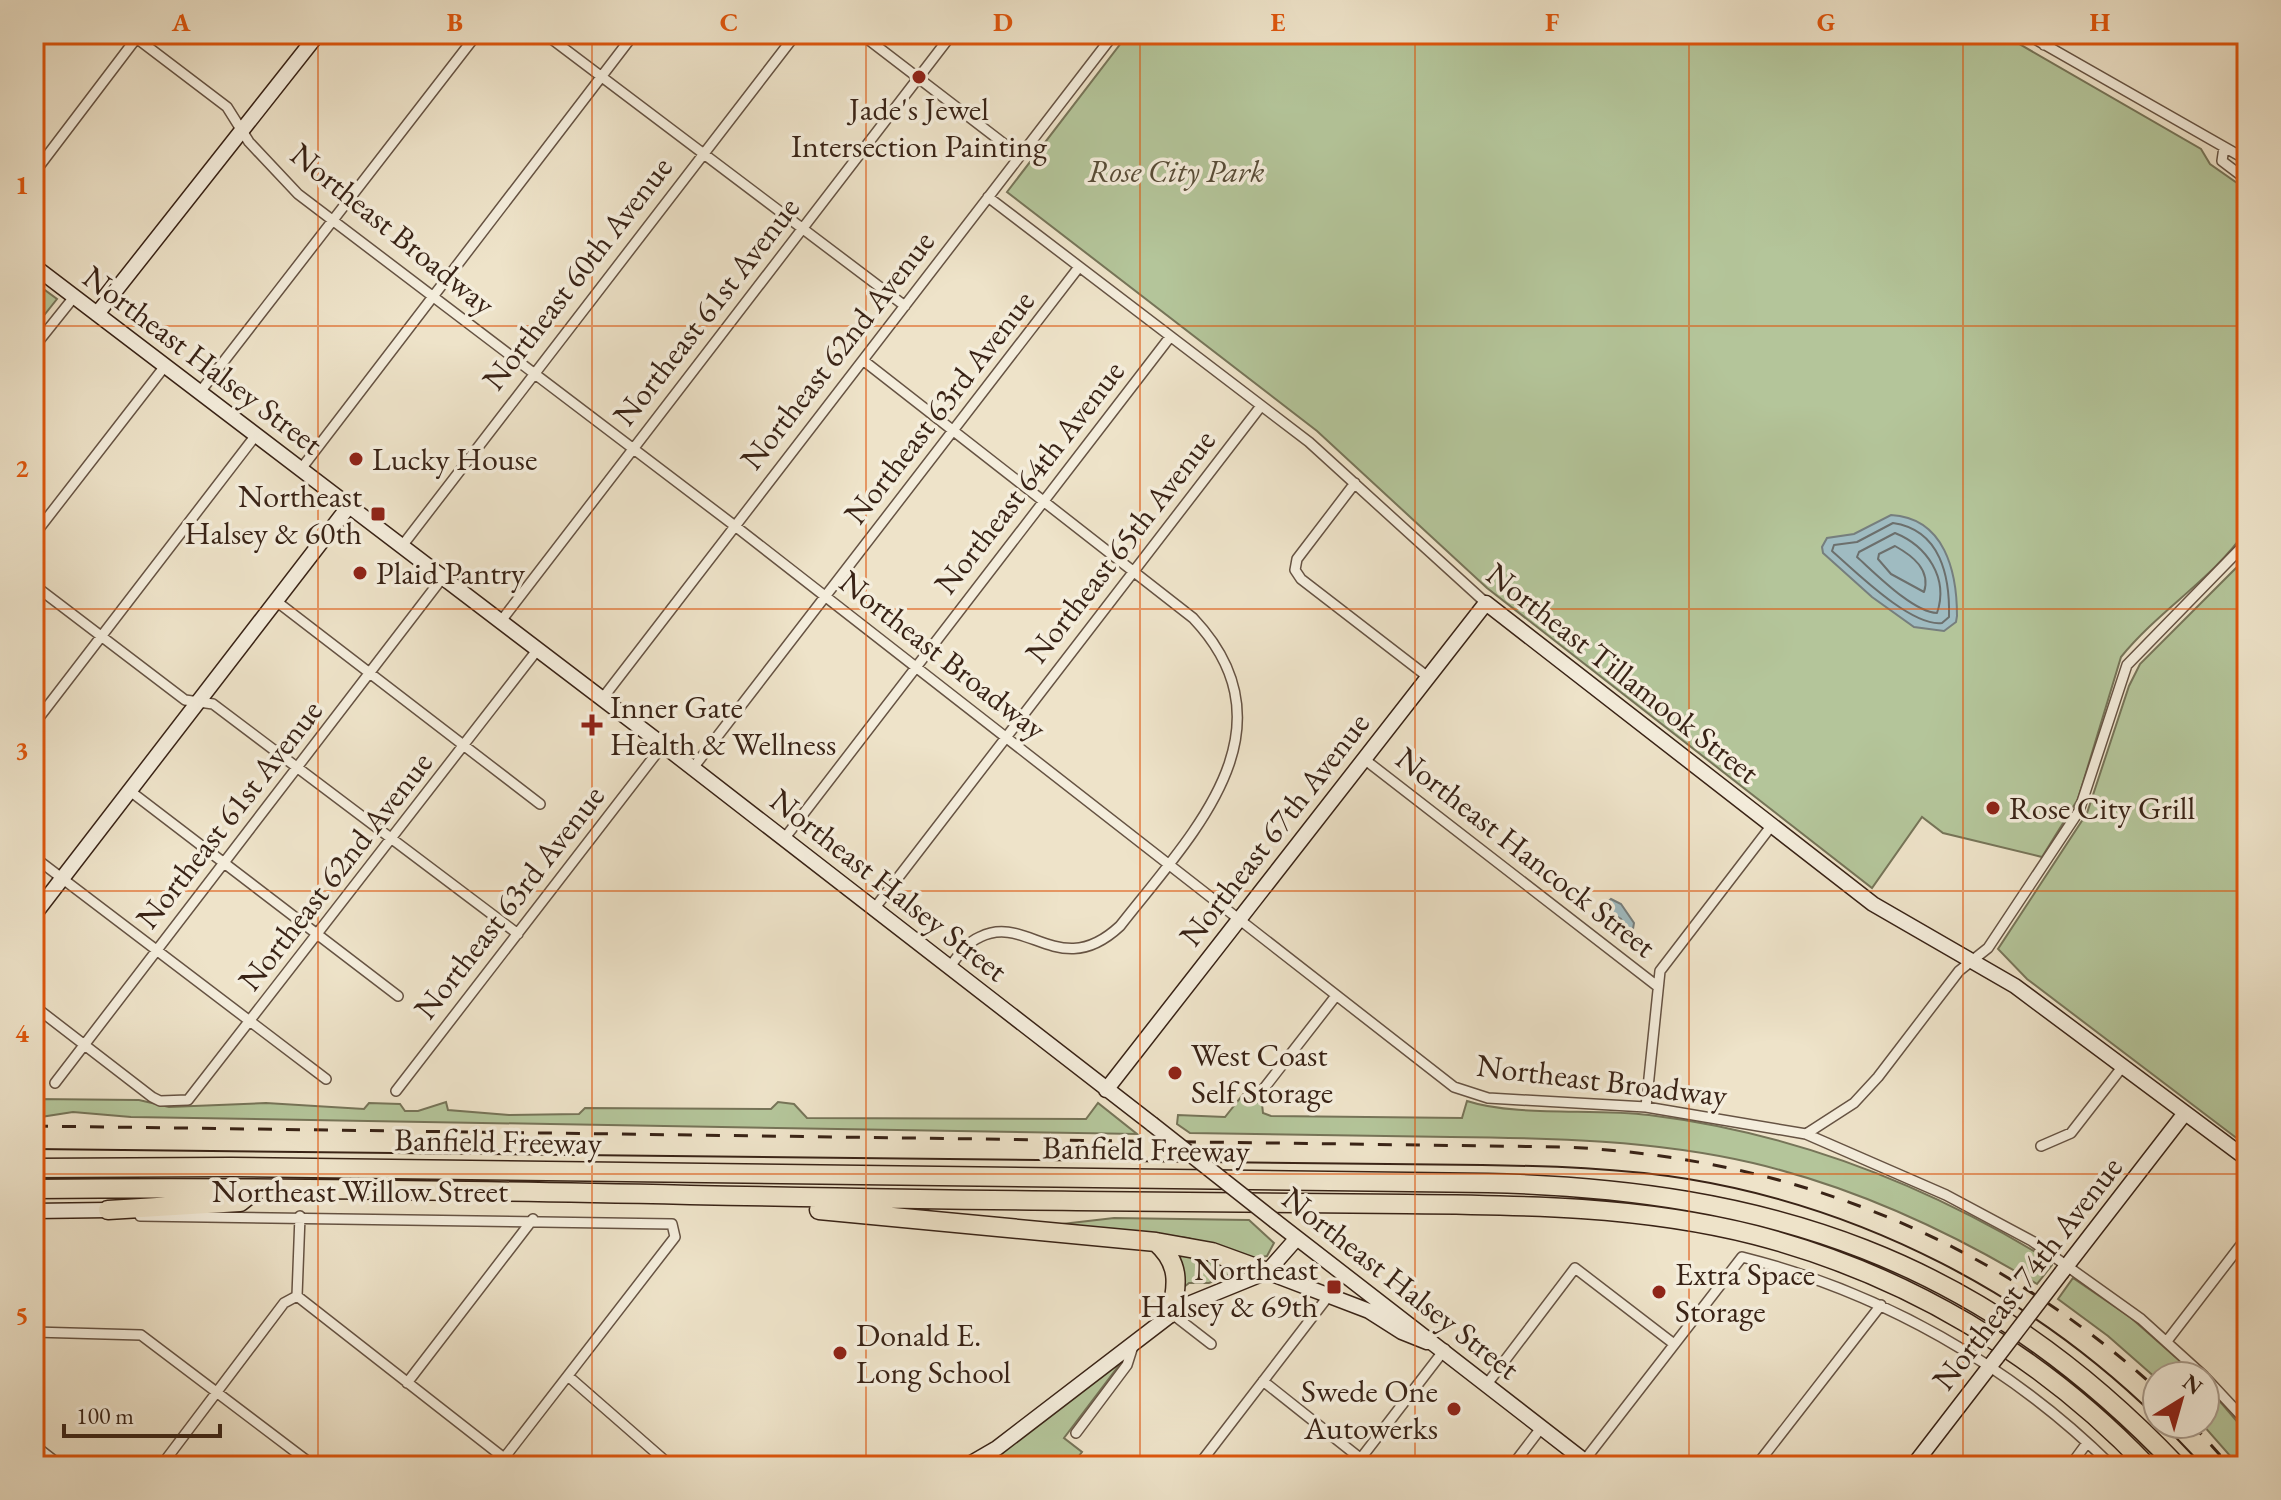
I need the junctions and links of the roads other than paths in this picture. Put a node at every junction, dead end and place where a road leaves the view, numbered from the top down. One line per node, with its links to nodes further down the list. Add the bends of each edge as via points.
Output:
1 (318, 34): 15 (main road)
2 (477, 34): 23 (street)
3 (545, 34): 13 (street)
4 (634, 34): 13 (street)
5 (796, 34): 17 (street, Northeast 60th Avenue)
6 (861, 34): 14 (street)
7 (952, 34): 14 (street, Northeast 61st Avenue)
8 (1114, 34): 18 (street, Northeast 62nd Avenue)
9 (2026, 34): 12 (street)
10 (2052, 34): 12 (street)
11 (136, 35): 15 (street, Northeast Broadway, via 227,107); 20 (street)
12 (2044, 45): 16 (street)
13 (601, 77): 17 (street); 27 (street)
14 (919, 77): 18 (street); 24 (street, Northeast 61st Avenue)
15 (243, 132): 23 (street, Northeast Broadway, via 282,180); 30 (main road)
16 (2224, 147): 19 (street); 21 (street, via 2222,161)
17 (704, 153): 24 (street); 35 (street, Northeast 60th Avenue)
18 (1020, 156): 22 (street, Northeast 62nd Avenue)
19 (2247, 160)
20 (34, 173)
21 (2247, 180)
22 (988, 197): 26 (street, Northeast Tillamook Street); 29 (street, Northeast 62nd Avenue)
23 (331, 220): 27 (street, Northeast Broadway); 36 (street)
24 (802, 228): 29 (street); 40 (street, Northeast 61st Avenue)
25 (34, 266): 28 (main road, Northeast Halsey Street)
26 (1079, 267): 31 (street, Northeast Tillamook Street); 38 (street, Northeast 63rd Avenue)
27 (432, 296): 35 (street, Northeast Broadway); 41 (street)
28 (74, 297): 30 (main road, Northeast Halsey Street); 32 (street)
29 (905, 306): 33 (street, Northeast 62nd Avenue)
30 (97, 314): 34 (main road, Northeast Halsey Street)
31 (1170, 337): 37 (street, Northeast Tillamook Street); 43 (street, Northeast 64th Avenue)
32 (34, 347)
33 (864, 361): 38 (street); 45 (street, Northeast 62nd Avenue)
34 (165, 366): 36 (main road, Northeast Halsey Street); 46 (street)
35 (534, 374): 40 (street, Northeast Broadway); 48 (street, Northeast 60th Avenue)
36 (200, 392): 39 (main road, Northeast Halsey Street)
37 (1261, 406): 42 (street, Northeast Tillamook Street); 49 (street, Northeast 65th Avenue)
38 (954, 430): 43 (street); 52 (street, Northeast 63rd Avenue)
39 (256, 435): 41 (main road, Northeast Halsey Street); 56 (street)
40 (633, 449): 45 (street, Northeast Broadway); 55 (street, Northeast 61st Avenue)
41 (301, 469): 44 (main road, Northeast Halsey Street)
42 (1355, 483): 54 (street, Northeast Tillamook Street); 60 (street, via 1297,559 1295,570)
43 (1044, 501): 49 (street); 58 (street, Northeast 64th Avenue)
44 (349, 506): 48 (main road, Northeast Halsey Street); 53 (main road)
45 (735, 526): 52 (street, Northeast Broadway); 61 (street, Northeast 62nd Avenue)
46 (34, 535)
47 (2247, 542): 85 (street, via 2132,658 2079,811 1988,948)
48 (402, 546): 50 (main road, Northeast Halsey Street)
49 (1134, 570): 64 (street, Northeast 65th Avenue); 77 (street, via 1211,639 1226,666 1237,706 1236,745 1226,780)
50 (443, 577): 55 (main road, Northeast Halsey Street); 59 (street, Northeast 61st Avenue)
51 (34, 585): 56 (street)
52 (826, 596): 58 (street, Northeast Broadway); 69 (street, Northeast 63rd Avenue)
53 (276, 601): 59 (street); 62 (main road)
54 (1486, 603): 60 (main road, Northeast 67th Avenue); 72 (main road, Northeast Tillamook Street)
55 (501, 621): 57 (main road, Northeast Halsey Street)
56 (102, 636): 62 (street, via 185,700); 63 (street)
57 (538, 649): 61 (main road, Northeast Halsey Street); 66 (street, Northeast 62nd Avenue)
58 (916, 666): 64 (street, Northeast Broadway); 73 (street, Northeast 64th Avenue)
59 (370, 674): 66 (street); 68 (street, Northeast 61st Avenue)
60 (1428, 677): 67 (main road, Northeast 67th Avenue)
61 (602, 699): 65 (main road, Northeast Halsey Street)
62 (199, 702): 68 (street, via 213,704); 70 (main road)
63 (34, 724)
64 (1006, 737): 77 (street, Northeast Broadway); 79 (street, Northeast 65th Avenue)
65 (663, 745): 69 (main road, Northeast Halsey Street); 82 (street, Northeast 63rd Avenue)
66 (464, 747): 71 (street); 74 (street, Northeast 62nd Avenue)
67 (1364, 759): 81 (main road, Northeast 67th Avenue); 87 (street, Northeast Hancock Street)
68 (297, 768): 74 (street); 76 (street, Northeast 61st Avenue)
69 (693, 768): 73 (main road, Northeast Halsey Street)
70 (130, 791): 76 (street); 78 (main road)
71 (540, 804)
72 (1772, 825): 85 (main road, Northeast Tillamook Street, via 1873,904); 87 (street, via 1660,971)
73 (784, 839): 79 (main road, Northeast Halsey Street)
74 (391, 841): 82 (street); 83 (street, Northeast 62nd Avenue)
75 (34, 857): 78 (street)
76 (224, 861): 83 (street); 84 (street, Northeast 61st Avenue)
77 (1168, 865): 81 (street, Northeast Broadway); 86 (street, via 1120,926 1094,945 1067,950 997,932 970,943)
78 (62, 878): 80 (main road); 84 (street)
79 (874, 909): 86 (main road, Northeast Halsey Street)
80 (34, 915)
81 (1238, 921): 89 (street, Northeast Broadway); 96 (main road, Northeast 67th Avenue)
82 (518, 934): 97 (street, Northeast 63rd Avenue)
83 (318, 935): 88 (street); 91 (street, Northeast 62nd Avenue)
84 (156, 950): 91 (street); 92 (street, Northeast 61st Avenue)
85 (1973, 959): 93 (main road, Northeast Tillamook Street); 101 (street, via 1854,1103)
86 (949, 968): 96 (main road, Northeast Halsey Street)
87 (1657, 986): 99 (street)
88 (398, 996)
89 (1335, 997): 98 (street); 99 (street, Northeast Broadway, via 1465,1093)
90 (34, 1006): 92 (street)
91 (251, 1022): 92 (street, Northeast 62nd Avenue, via 188,1100 160,1101); 94 (street)
92 (84, 1044): 95 (street, Northeast 61st Avenue)
93 (2123, 1066): 100 (main road, Northeast Tillamook Street); 102 (street, via 2071,1133)
94 (326, 1079)
95 (55, 1083)
96 (1106, 1090): 113 (main road, Northeast Halsey Street, bridge)
97 (396, 1091)
98 (1258, 1096)
99 (1646, 1107): 101 (street, Northeast Broadway)
100 (2185, 1113): 103 (main road, Northeast Tillamook Street); 115 (main road, Northeast 74th Avenue)
101 (1806, 1134): 115 (street, Northeast Broadway, via 1946,1195)
102 (2041, 1146)
103 (2247, 1159)
104 (34, 1168): 157 (highway, Banfield Freeway, via 1488,1183 1641,1192 1792,1223 1936,1281 2065,1363)
105 (34, 1189): 106 (highway, Banfield Freeway)
106 (255, 1190): 107 (highway, Banfield Freeway); 108 (highway, via 240,1202)
107 (721, 1198): 114 (highway, via 766,1207); 156 (highway, Banfield Freeway, via 1526,1206 1714,1226 1857,1269 1959,1318 2051,1379)
108 (108, 1210): 109 (main road, Northeast Willow Street); 110 (street, Northeast Willow Street, via 118,1215 197,1218)
109 (34, 1211)
110 (300, 1216): 111 (street, Northeast Willow Street); 118 (street)
111 (533, 1219): 129 (street, Northeast Willow Street, via 665,1221 675,1228 675,1237); 131 (street)
112 (2247, 1237): 122 (street)
113 (1297, 1238): 116 (main road); 126 (main road, Northeast Halsey Street)
114 (1156, 1242): 116 (highway, via 1212,1252); 120 (highway, via 1174,1263 1178,1282)
115 (2065, 1268): 122 (street, Northeast Broadway); 128 (main road, Northeast 74th Avenue, bridge)
116 (1267, 1272): 117 (main road); 120 (main road)
117 (1330, 1294): 126 (main road); 130 (street)
118 (297, 1296): 131 (street); 133 (street, via 284,1303)
119 (1881, 1305): 125 (street, via 1742,1257); 128 (street); 152 (street)
120 (1171, 1313): 123 (main road); 124 (street)
121 (34, 1332): 133 (street, via 141,1335)
122 (2167, 1341): 127 (street, Northeast Broadway)
123 (1134, 1342): 137 (street, via 1127,1365); 148 (main road)
124 (1211, 1344)
125 (1674, 1344): 132 (street, via 1575,1268); 143 (street)
126 (1445, 1349): 132 (main road, Northeast Halsey Street); 142 (street)
127 (2187, 1360)
128 (1993, 1362): 138 (street); 153 (main road, Northeast 74th Avenue)
129 (568, 1376): 140 (street); 141 (street)
130 (1263, 1381): 142 (street); 149 (street)
131 (407, 1383): 140 (street)
132 (1487, 1384): 136 (main road, Northeast Halsey Street)
133 (217, 1391): 145 (street); 146 (street)
134 (2221, 1395): 135 (street, Northeast Broadway)
135 (2247, 1422)
136 (1541, 1428): 143 (main road, Northeast Halsey Street); 151 (street)
137 (1076, 1433)
138 (2087, 1443): 154 (street); 155 (street)
139 (34, 1445): 144 (street)
140 (501, 1462)
141 (658, 1462): 147 (street)
142 (1358, 1462): 150 (street)
143 (1588, 1463)
144 (61, 1466)
145 (161, 1466)
146 (314, 1466)
147 (671, 1466)
148 (966, 1466)
149 (1198, 1466)
150 (1370, 1466)
151 (1512, 1466)
152 (1756, 1466)
153 (1913, 1466)
154 (2070, 1466)
155 (2112, 1466)
156 (2147, 1466)
157 (2177, 1466)

